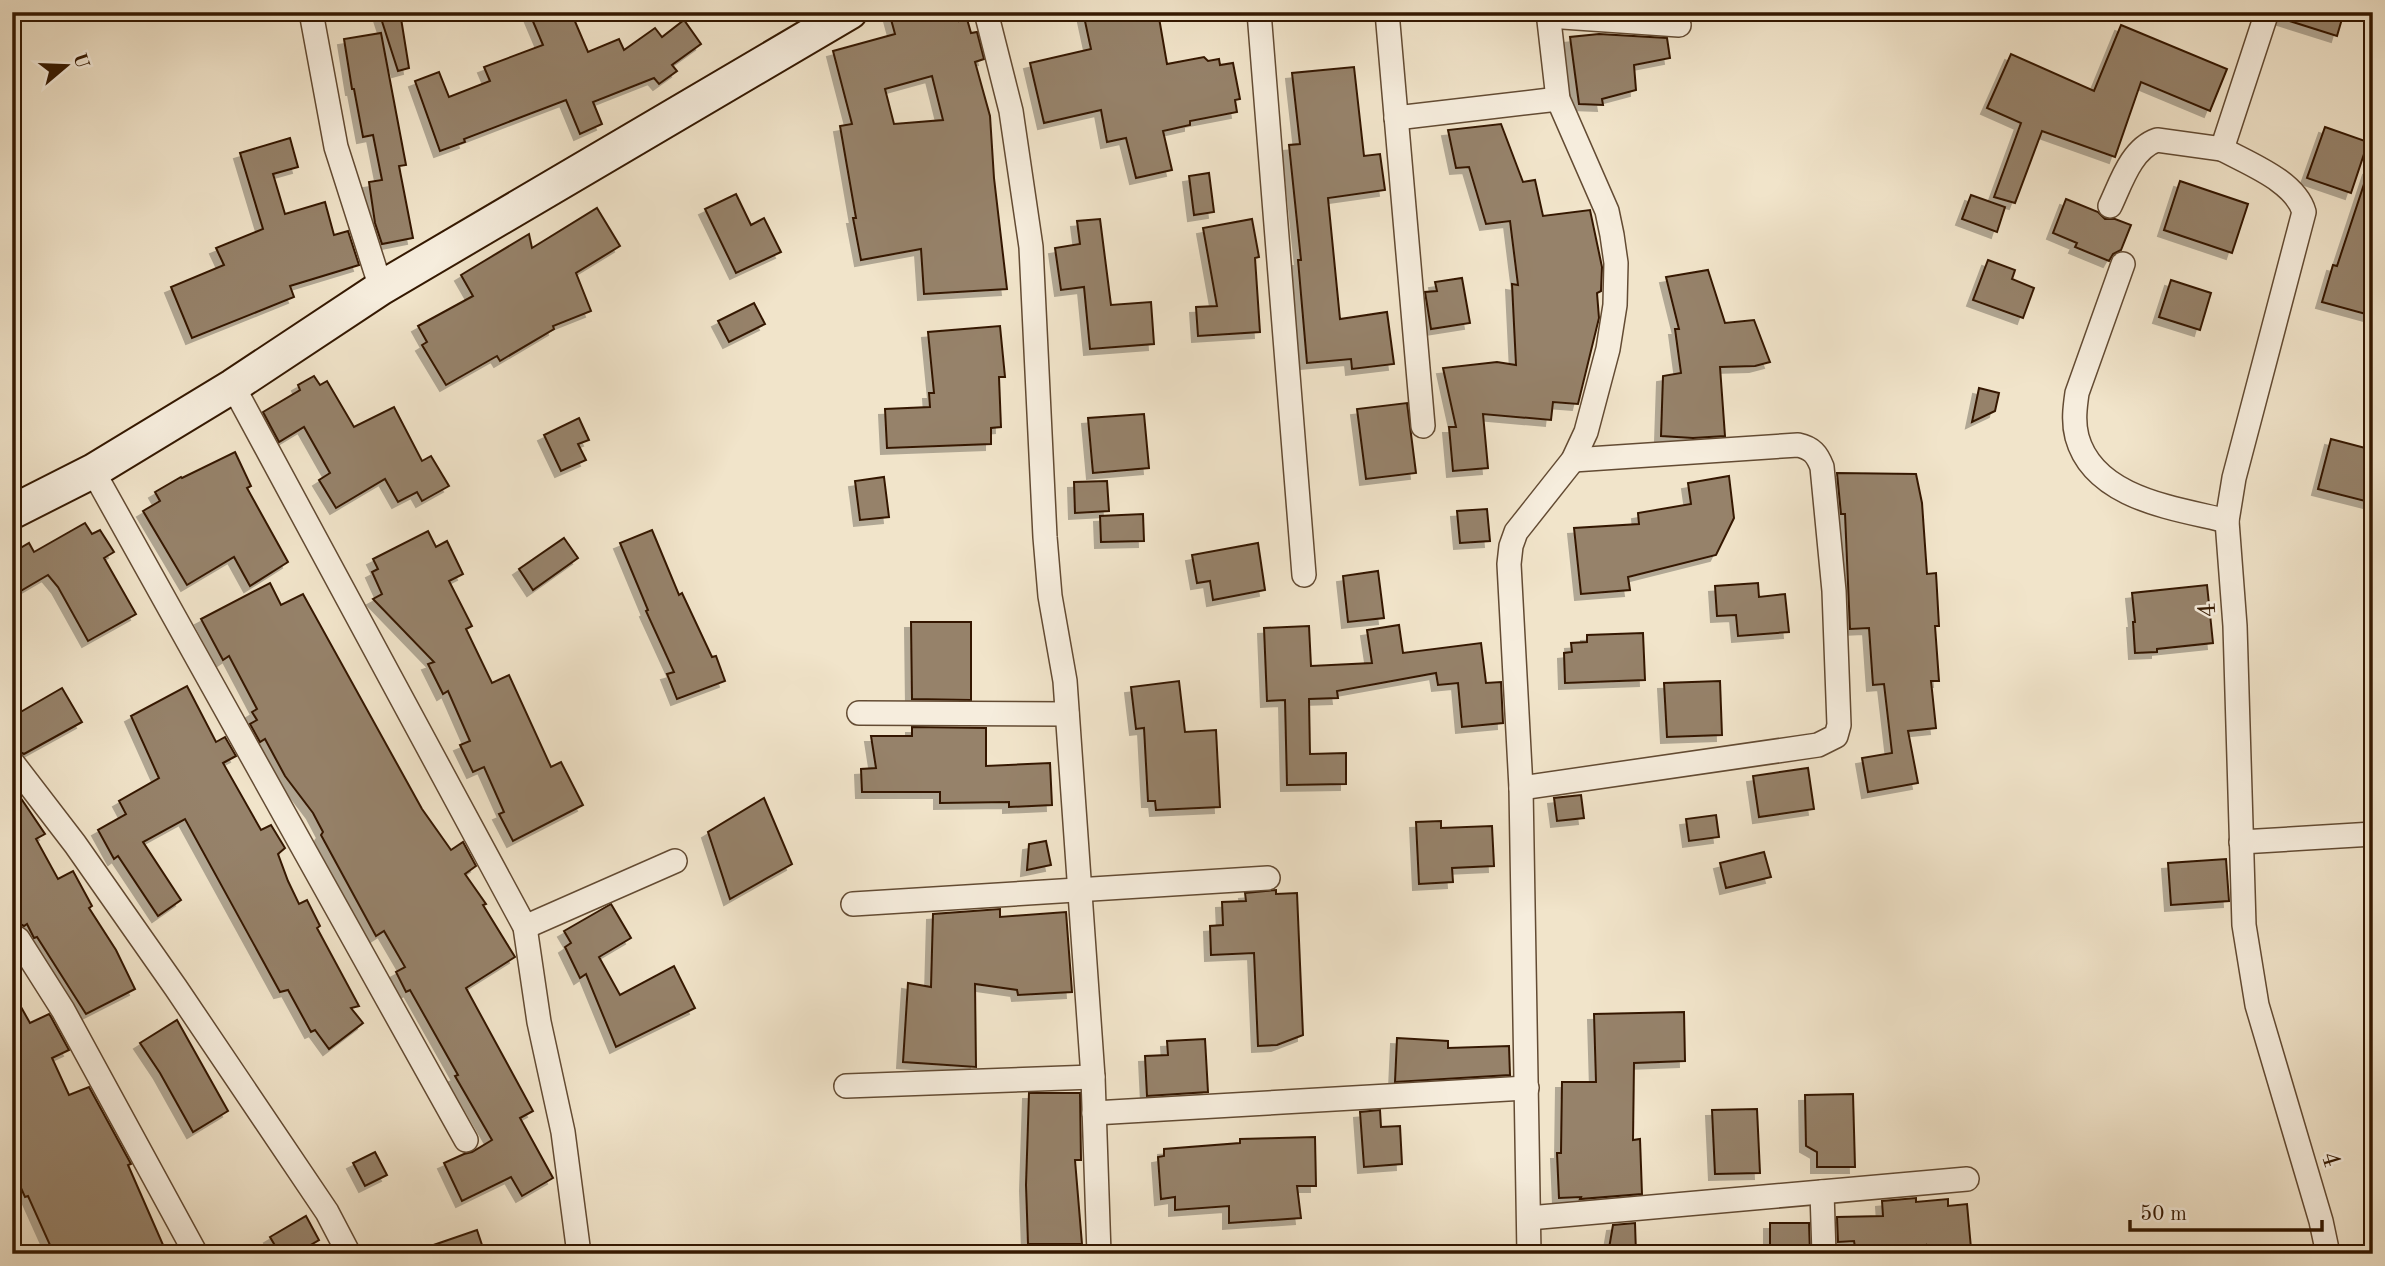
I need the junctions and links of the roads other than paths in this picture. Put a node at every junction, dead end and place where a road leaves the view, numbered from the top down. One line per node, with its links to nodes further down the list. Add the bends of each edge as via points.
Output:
1 (311, 12): 14 (street, via 336,147)
2 (850, 12): 14 (main road)
3 (986, 12): 23 (street, via 1011,111 1031,247 1045,537)
4 (1259, 12): 21 (street)
5 (1387, 12): 10 (street)
6 (2267, 12): 11 (street)
7 (1548, 14): 8 (street); 9 (street)
8 (1679, 25)
9 (1558, 99): 10 (street); 17 (street, via 1606,211 1616,263 1608,349 1586,432)
10 (1396, 118): 16 (street)
11 (2222, 149): 12 (street, via 2157,140 2149,143 2127,169); 20 (street, 4, via 2289,187 2304,212 2234,478)
12 (2110, 206)
13 (2123, 264): 20 (street, via 2077,393 2077,435 2084,454 2101,474 2144,500)
14 (381, 288): 15 (main road)
15 (233, 386): 18 (main road); 32 (street)
16 (1423, 426)
17 (1573, 460): 25 (street, via 1516,532 1511,545); 25 (street, via 1798,444 1810,448 1822,467 1834,590 1839,725 1836,736 1818,745)
18 (93, 471): 19 (main road); 38 (street)
19 (12, 512)
20 (2227, 521): 27 (street, 4)
21 (1304, 575)
22 (859, 713): 23 (street)
23 (1067, 714): 30 (street)
24 (12, 762): 43 (street, via 176,988 327,1213)
25 (1521, 788): 36 (street)
26 (2373, 834): 27 (street)
27 (2241, 842): 48 (street, 4, via 2244,925 2257,1005)
28 (675, 860): 32 (street)
29 (1268, 878): 30 (street)
30 (1079, 890): 31 (street); 34 (street)
31 (853, 904)
32 (525, 927): 44 (street, via 539,1022 563,1132)
33 (12, 935): 42 (street, via 63,1010)
34 (1093, 1077): 35 (street); 37 (street)
35 (846, 1086)
36 (1527, 1088): 37 (street); 41 (street)
37 (1094, 1113): 45 (street)
38 (466, 1140)
39 (1967, 1179): 40 (street)
40 (1822, 1192): 41 (street); 47 (street)
41 (1529, 1218): 46 (street)
42 (196, 1254)
43 (349, 1254)
44 (579, 1254)
45 (1099, 1254)
46 (1529, 1254)
47 (1824, 1254)
48 (2328, 1254)

